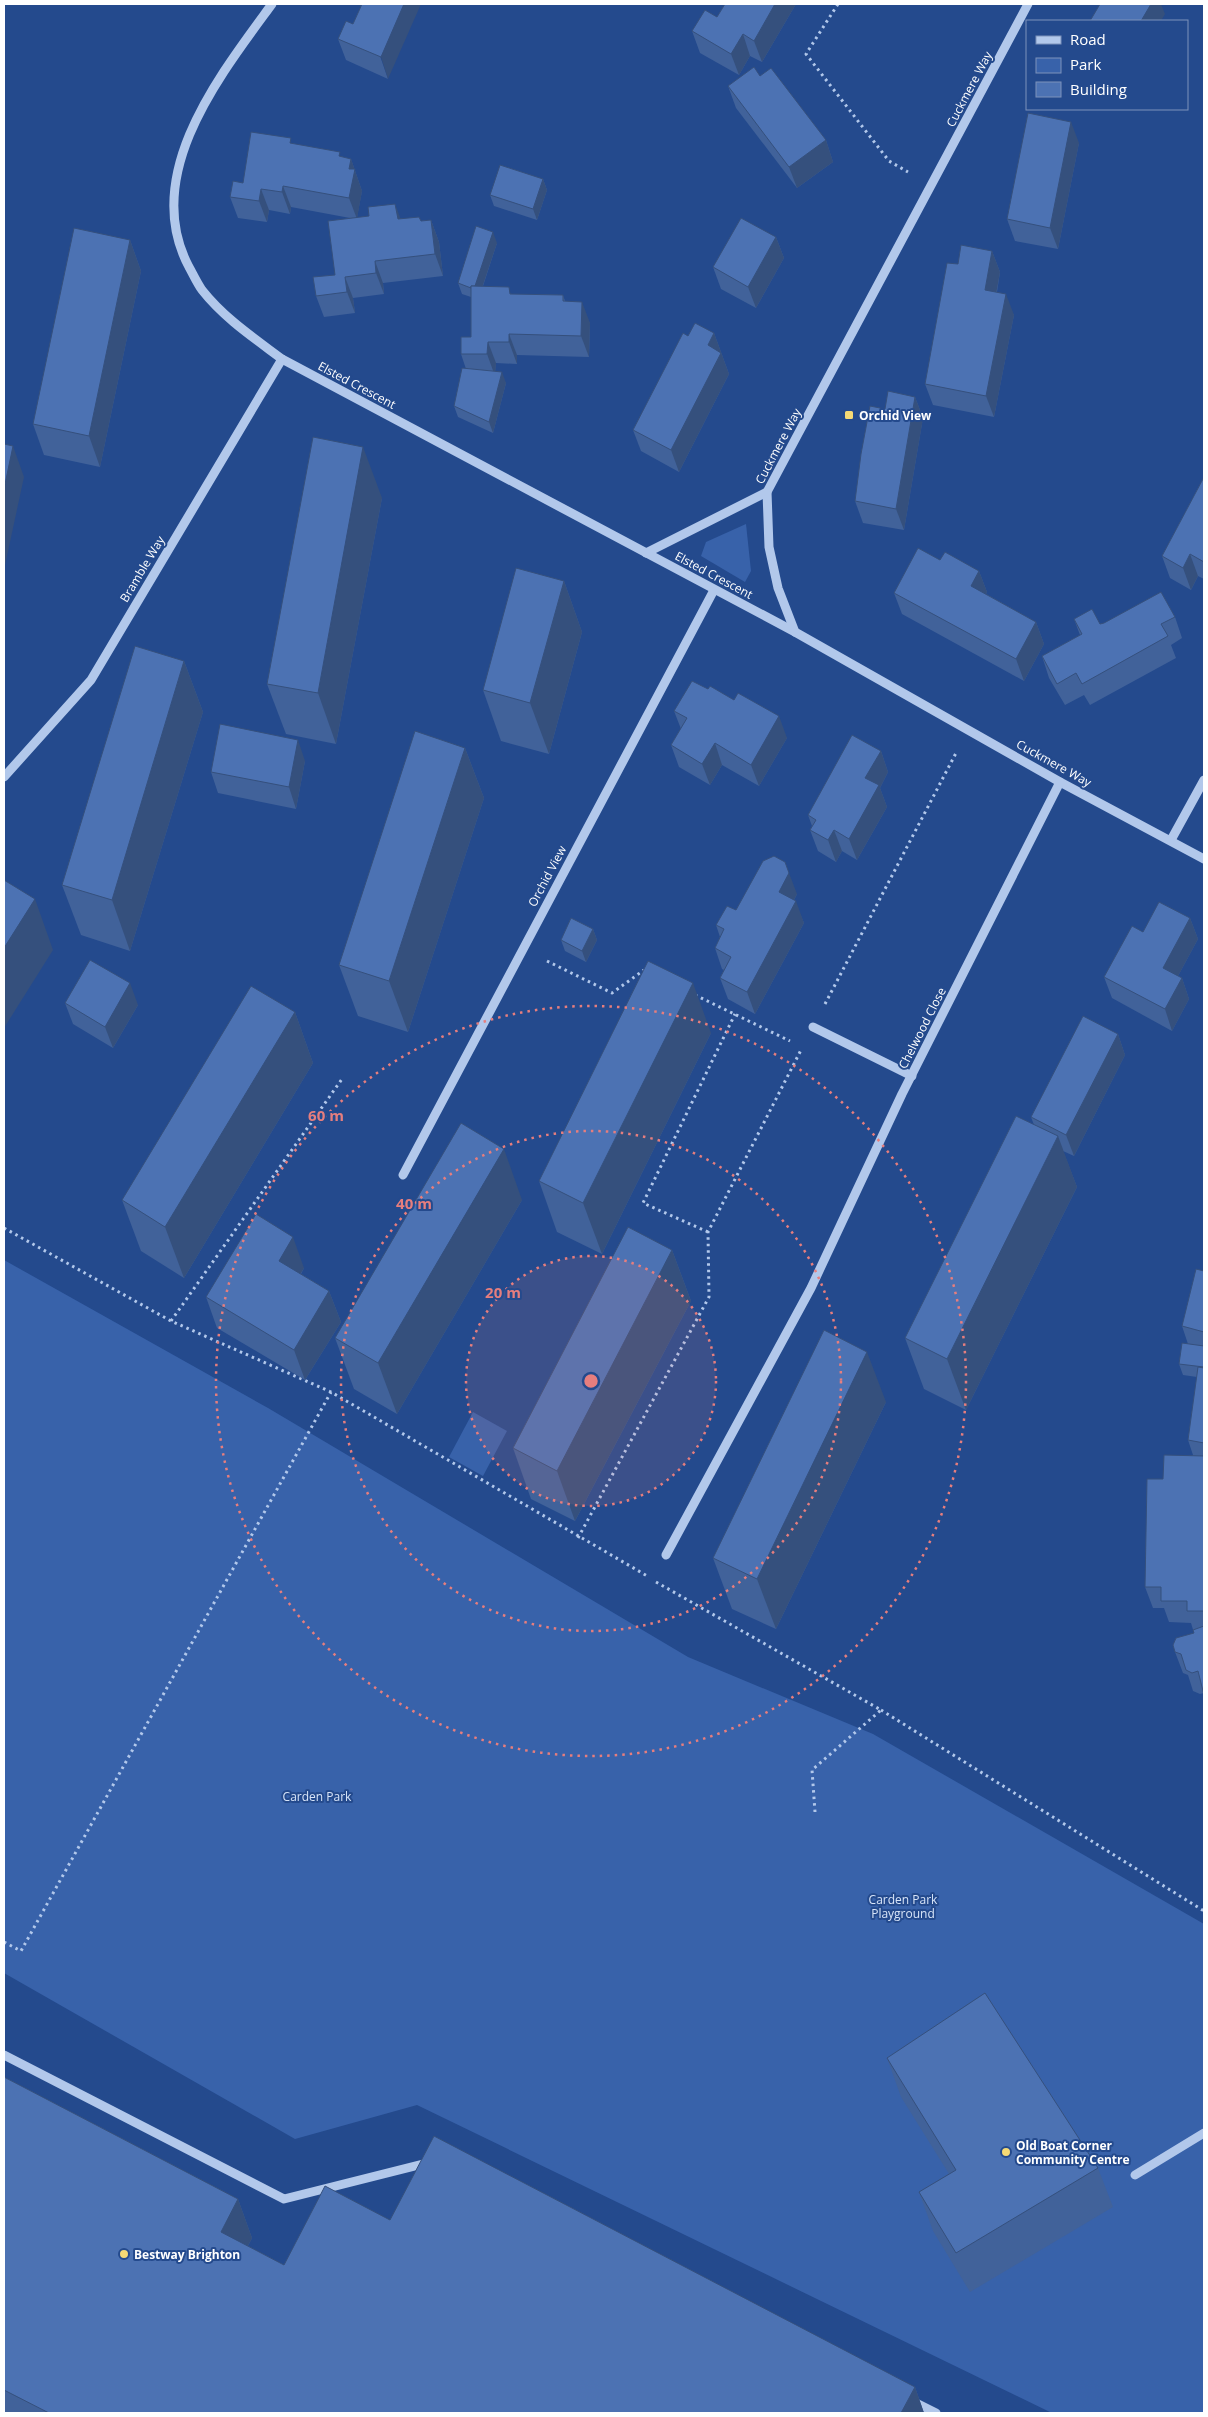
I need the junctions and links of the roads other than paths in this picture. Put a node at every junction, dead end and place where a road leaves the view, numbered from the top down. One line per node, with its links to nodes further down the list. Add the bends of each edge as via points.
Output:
1 (272, 4): 3 (street, Elsted Crescent, via 207,98 193,125 181,158 175,194 175,227 184,257 201,289 225,316)
2 (1028, 4): 4 (street, Cuckmere Way)
3 (282, 359): 5 (street, Elsted Crescent); 8 (street, Bramble Way, via 91,680)
4 (767, 492): 5 (street); 7 (street, Cuckmere Way, via 769,547 778,588)
5 (646, 553): 6 (street, Elsted Crescent)
6 (714, 590): 7 (street, Elsted Crescent); 15 (street, Orchid View)
7 (795, 632): 10 (street, Cuckmere Way)
8 (4, 777)
9 (1204, 780): 11 (street)
10 (1060, 782): 11 (street, Cuckmere Way); 14 (street, Chelwood Close)
11 (1170, 840): 12 (street, Cuckmere Way)
12 (1204, 859)
13 (813, 1026): 14 (street)
14 (912, 1076): 16 (street, Chelwood Close, via 811,1288)
15 (403, 1175)
16 (666, 1555)
17 (4, 2056): 19 (street, via 284,2199)
18 (1204, 2133): 20 (street)
19 (444, 2159)
20 (1135, 2175)
21 (901, 2395): 22 (street)
22 (936, 2413)

